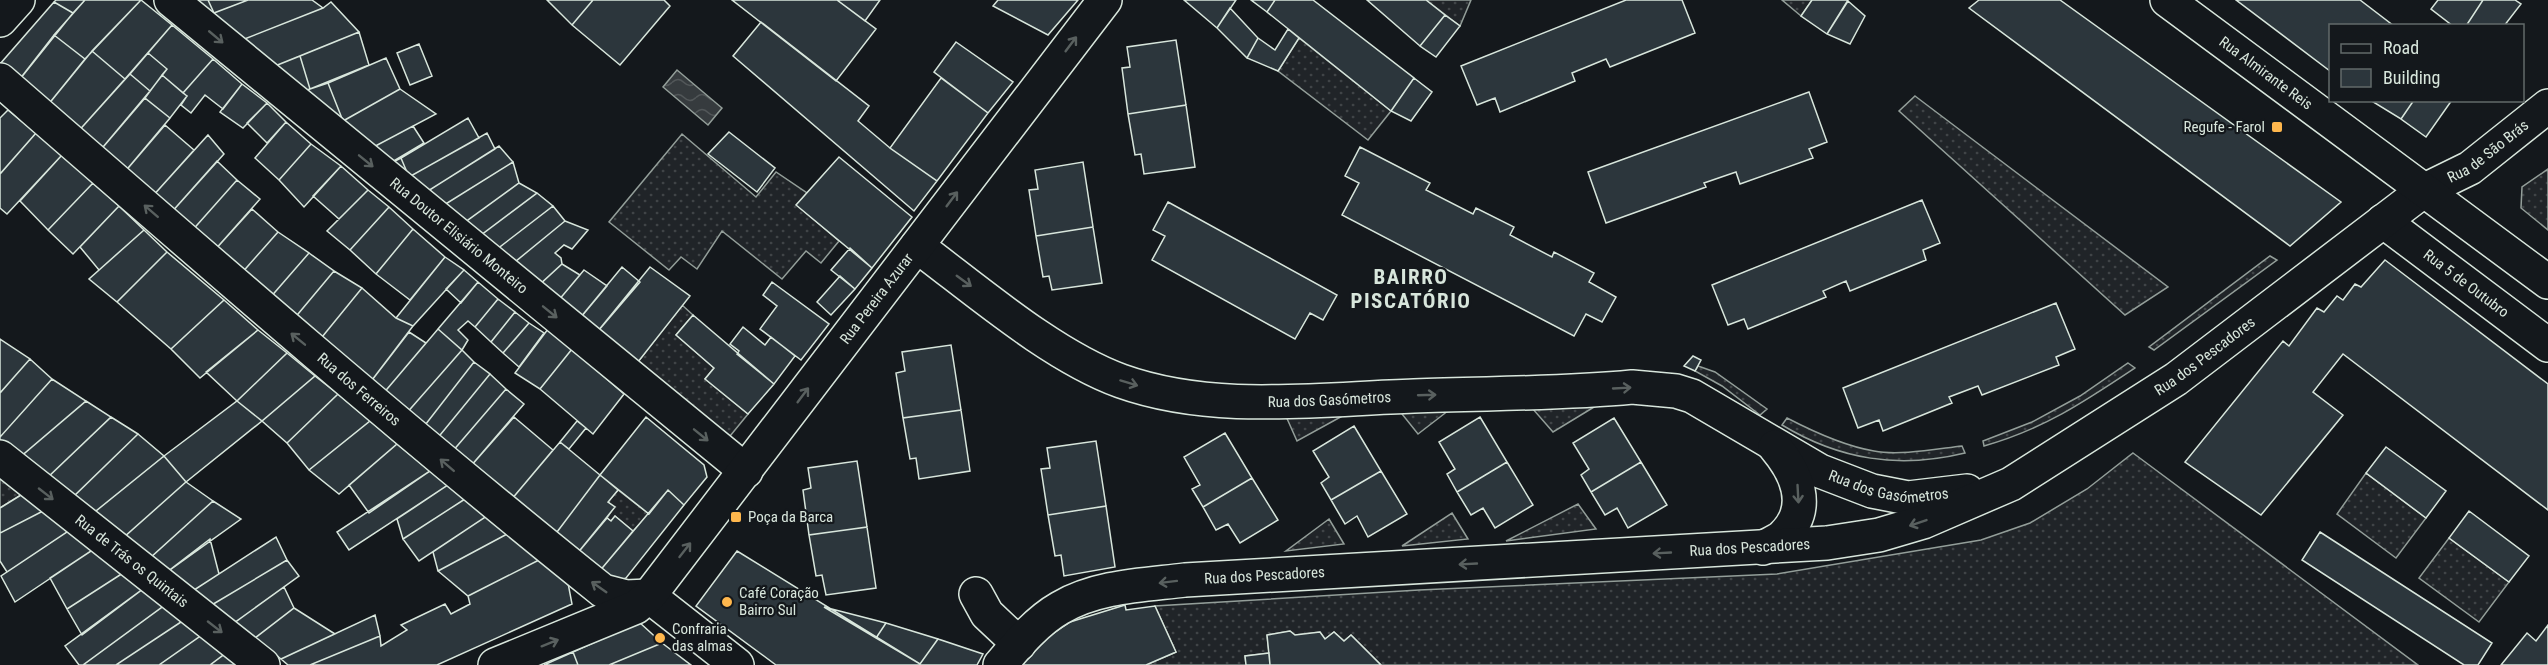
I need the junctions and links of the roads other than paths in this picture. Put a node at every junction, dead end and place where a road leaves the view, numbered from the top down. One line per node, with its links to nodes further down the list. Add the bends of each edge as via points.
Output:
1 (18, 0): 5 (street)
2 (171, 0): 15 (street, Rua Doutor Elisiário Monteiro, one-way to 15)
3 (1105, 0): 10 (street, Rua Pereira Azurar, one-way to 3)
4 (2167, 0): 8 (street, Rua Almirante Reis)
5 (0, 20)
6 (0, 80): 19 (street, Rua dos Ferreiros, one-way to 6, via 626,597 603,591 285,328)
7 (2548, 106): 8 (street, Rua de São Brás, via 2470,168)
8 (2423, 190): 9 (street, Rua dos Pescadores); 11 (street)
9 (2383, 221): 12 (street, Rua 5 de Outubro); 16 (street, Rua dos Pescadores, via 2176,379)
10 (917, 246): 13 (street, Rua dos Gasómetros, one-way to 13, via 1047,342 1121,381 1153,390 1242,402 1657,389 1692,396); 15 (street, Rua Pereira Azurar, one-way to 10)
11 (2548, 282)
12 (2548, 345)
13 (1772, 443): 16 (street, Rua dos Gasómetros, via 1820,471 1872,491 1908,498); 17 (street, Rua dos Gasómetros, one-way to 17, via 1797,479 1797,517 1783,537)
14 (0, 457): 21 (street, Rua de Trás os Quintais, one-way to 21)
15 (746, 471): 19 (street, Rua Pereira Azurar, one-way to 15)
16 (2011, 484): 17 (street, Rua dos Pescadores, one-way to 17, via 1923,522 1879,536)
17 (1763, 548): 20 (street, Rua dos Pescadores, one-way to 20, via 1185,580 1116,588 1059,608)
18 (976, 594): 20 (street)
19 (649, 596): 22 (street, one-way to 19, via 636,606); 23 (street)
20 (1010, 655)
21 (263, 665)
22 (495, 665)
23 (736, 665)

